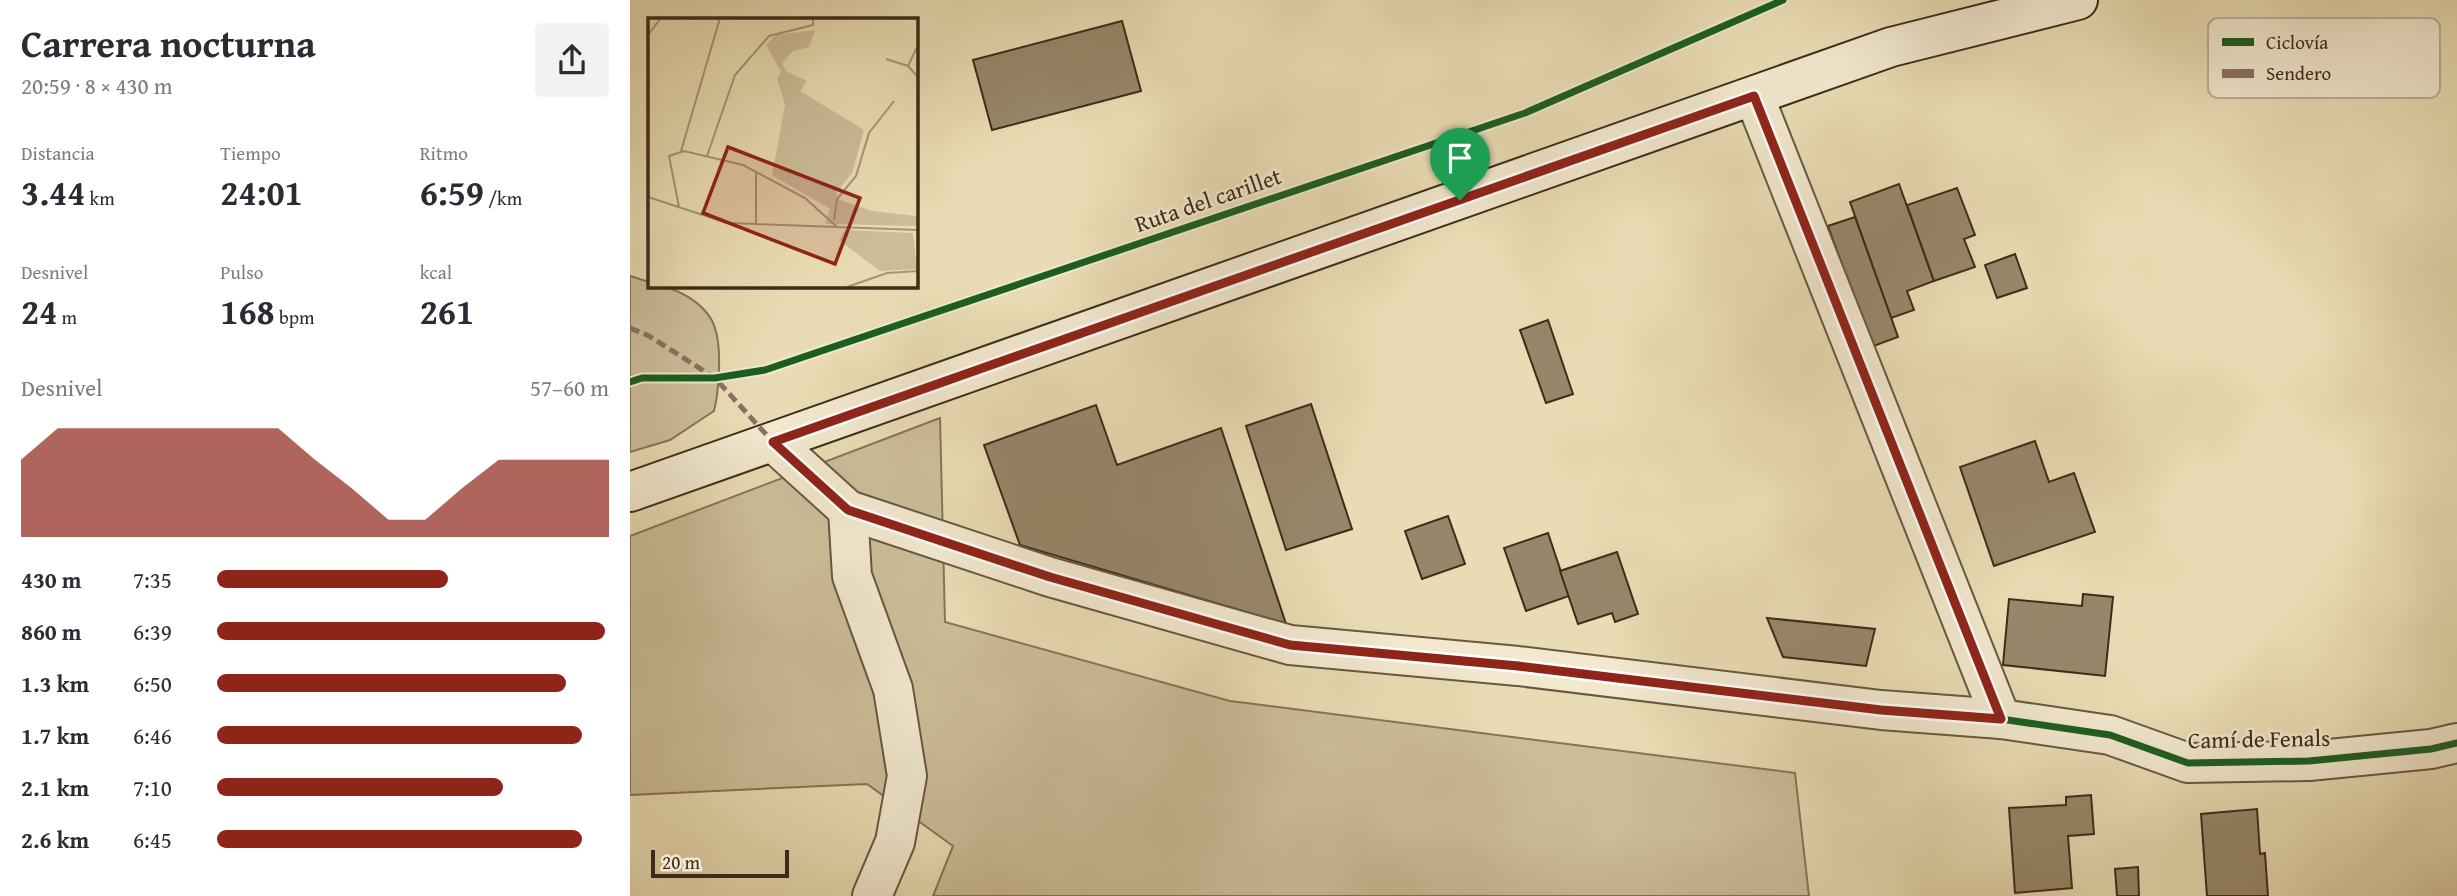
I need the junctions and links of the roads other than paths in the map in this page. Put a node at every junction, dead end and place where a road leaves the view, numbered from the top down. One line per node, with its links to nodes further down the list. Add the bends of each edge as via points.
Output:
1 (2078, 0): 2 (street, via 1891,47)
2 (1754, 96): 3 (street); 6 (street)
3 (773, 442): 4 (street); 5 (street, Camí de Fenals)
4 (630, 492)
5 (848, 510): 6 (street, Camí de Fenals, via 1050,577 1290,645); 8 (street, via 852,576 893,689 907,776 895,842)
6 (2001, 719): 7 (street, Camí de Fenals, via 2110,735 2188,763 2309,761)
7 (2457, 743)
8 (872, 896)

